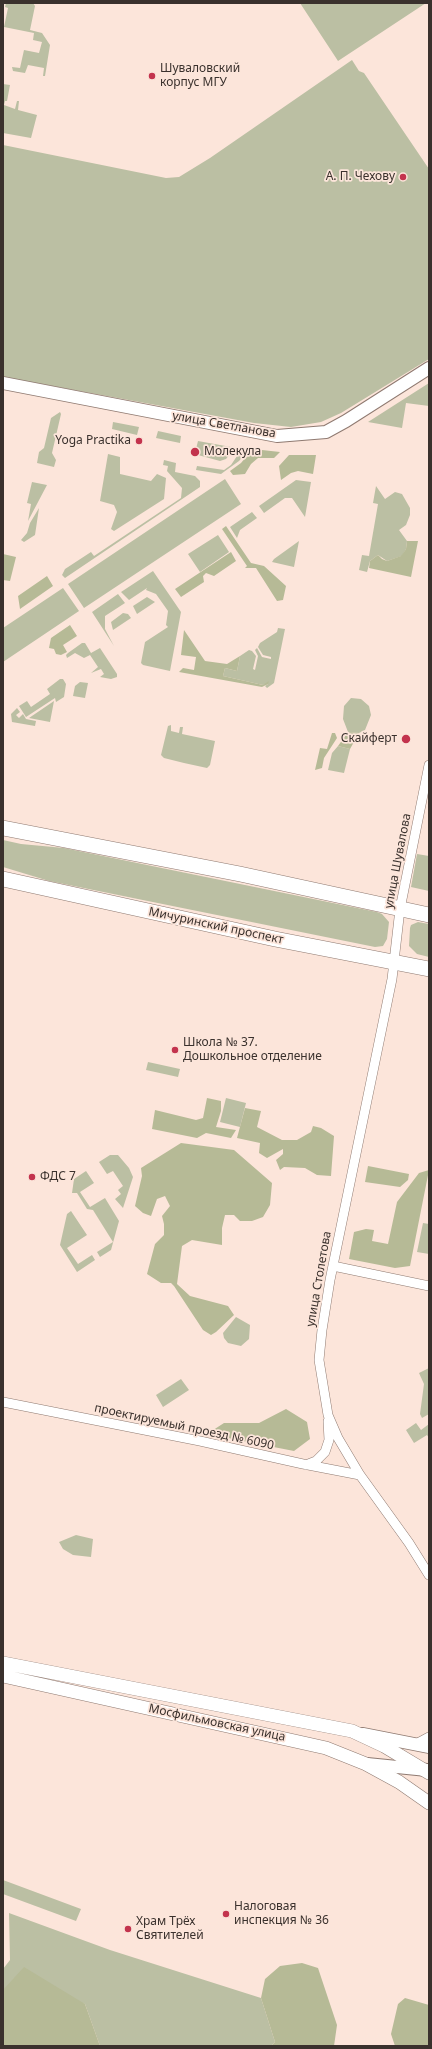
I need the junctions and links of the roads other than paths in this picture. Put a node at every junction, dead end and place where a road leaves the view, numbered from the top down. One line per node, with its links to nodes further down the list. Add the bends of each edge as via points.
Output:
1 (429, 368): 2 (street, улица Светланова, via 326,432 277,436)
2 (3, 383)
3 (429, 765): 6 (street, улица Шувалова)
4 (3, 828): 6 (main road, via 240,874)
5 (3, 879): 8 (main road, Мичуринский проспект)
6 (400, 909): 7 (main road); 8 (street, улица Шувалова)
7 (429, 915)
8 (395, 963): 9 (main road, Мичуринский проспект); 10 (street, улица Столетова)
9 (429, 969)
10 (333, 1266): 11 (street); 13 (street, улица Столетова, via 319,1360)
11 (429, 1286)
12 (3, 1402): 14 (street, проектируемый проезд № 6090)
13 (328, 1415): 14 (street, via 329,1440 325,1452 316,1461); 15 (street, улица Столетова)
14 (306, 1465): 15 (street, проектируемый проезд № 6090)
15 (360, 1475): 16 (street, улица Столетова)
16 (429, 1575)
17 (3, 1663): 19 (main road, Мосфильмовская улица)
18 (3, 1676): 20 (main road, Мосфильмовская улица)
19 (145, 1690): 20 (street, via 135,1697 136,1703); 21 (main road, Мосфильмовская улица)
20 (142, 1706): 25 (main road, Мосфильмовская улица, via 320,1746)
21 (352, 1731): 23 (street, Мосфильмовская улица); 26 (main road)
22 (429, 1737): 23 (street)
23 (416, 1744): 24 (street, Мосфильмовская улица)
24 (429, 1746)
25 (366, 1764): 26 (street, Мосфильмовская улица); 27 (main road, via 399,1782)
26 (428, 1771)
27 (429, 1803)

